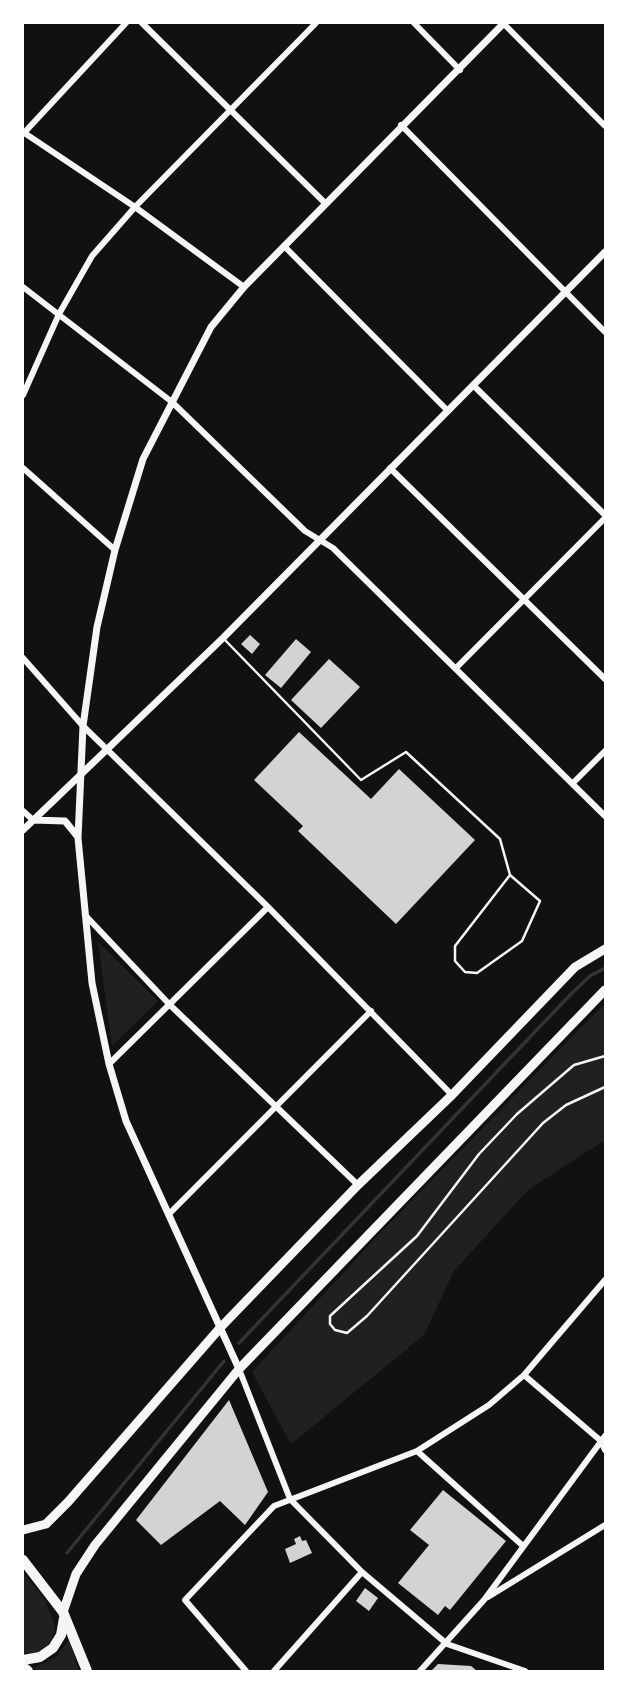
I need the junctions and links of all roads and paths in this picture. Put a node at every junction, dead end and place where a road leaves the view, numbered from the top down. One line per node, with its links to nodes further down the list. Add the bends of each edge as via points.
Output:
1 (126, 23): 10 (street)
2 (142, 23): 7 (street)
3 (316, 23): 7 (street)
4 (414, 23): 6 (street)
5 (503, 23): 6 (street); 9 (street)
6 (460, 70): 8 (street)
7 (229, 111): 11 (street); 12 (street)
8 (401, 125): 11 (street); 17 (street)
9 (605, 127)
10 (23, 133): 12 (street)
11 (325, 203): 13 (street)
12 (135, 207): 16 (street); 18 (street, via 92,256)
13 (284, 246): 16 (street); 23 (street)
14 (605, 252): 17 (street)
15 (23, 287): 18 (street)
16 (244, 287): 22 (street, via 211,327)
17 (565, 293): 19 (street); 20 (street)
18 (59, 314): 21 (street); 22 (street)
19 (605, 332)
20 (473, 385): 23 (street); 26 (street)
21 (23, 395)
22 (172, 402): 27 (street); 28 (street, via 143,459)
23 (447, 411): 25 (street)
24 (23, 468): 28 (street)
25 (390, 468): 27 (street); 29 (street)
26 (605, 516): 29 (street)
27 (319, 539): 30 (street); 32 (street)
28 (115, 550): 34 (street, via 97,627)
29 (524, 600): 32 (street); 33 (street)
30 (223, 638): 35 (street); 44 (lane, via 362,780 406,752 500,839)
31 (23, 658): 34 (street)
32 (456, 668): 38 (street)
33 (605, 679)
34 (83, 726): 35 (street); 37 (street)
35 (108, 751): 37 (street); 45 (street)
36 (605, 751): 38 (street)
37 (82, 773): 41 (street); 43 (street)
38 (573, 783): 40 (street)
39 (23, 811): 41 (street)
40 (605, 816)
41 (33, 820): 42 (street); 43 (street, via 65,821)
42 (23, 830)
43 (78, 838): 46 (street)
44 (510, 874): 44 (lane, via 455,946 455,961 465,972 477,973 522,941 540,901)
45 (268, 907): 49 (street); 50 (street)
46 (83, 913): 49 (street); 52 (street)
47 (605, 949): 54 (main road, via 575,967)
48 (605, 990): 60 (main road)
49 (170, 1005): 52 (street); 55 (street)
50 (371, 1011): 54 (street); 55 (street)
51 (605, 1056): 53 (path, via 574,1065 517,1114 479,1154 417,1236 330,1316 335,1330 347,1333 367,1316 543,1123 565,1105)
52 (109, 1064): 57 (street, via 126,1121)
53 (605, 1087)
54 (452, 1095): 56 (main road)
55 (275, 1106): 56 (street); 57 (street)
56 (358, 1185): 59 (main road)
57 (169, 1214): 59 (street)
58 (605, 1280): 61 (street)
59 (220, 1328): 60 (street); 67 (main road, via 68,1502 46,1524)
60 (239, 1369): 65 (street); 72 (main road, via 95,1545 76,1574)
61 (524, 1375): 62 (street); 64 (street, via 489,1405)
62 (603, 1438): 63 (street); 68 (street)
63 (605, 1450)
64 (417, 1451): 65 (street); 68 (street)
65 (290, 1499): 70 (street); 78 (street, via 274,1506 185,1600)
66 (605, 1525): 71 (street)
67 (23, 1530)
68 (522, 1545): 71 (street)
69 (23, 1560): 72 (main road)
70 (362, 1572): 73 (street); 79 (street)
71 (484, 1600): 73 (street)
72 (63, 1612): 74 (main road, via 64,1628 53,1648 40,1657); 77 (main road)
73 (447, 1644): 80 (street); 81 (street)
74 (23, 1660)
75 (23, 1667): 76 (main road)
76 (28, 1671)
77 (87, 1671)
78 (246, 1671)
79 (274, 1671)
80 (420, 1671)
81 (525, 1671)

